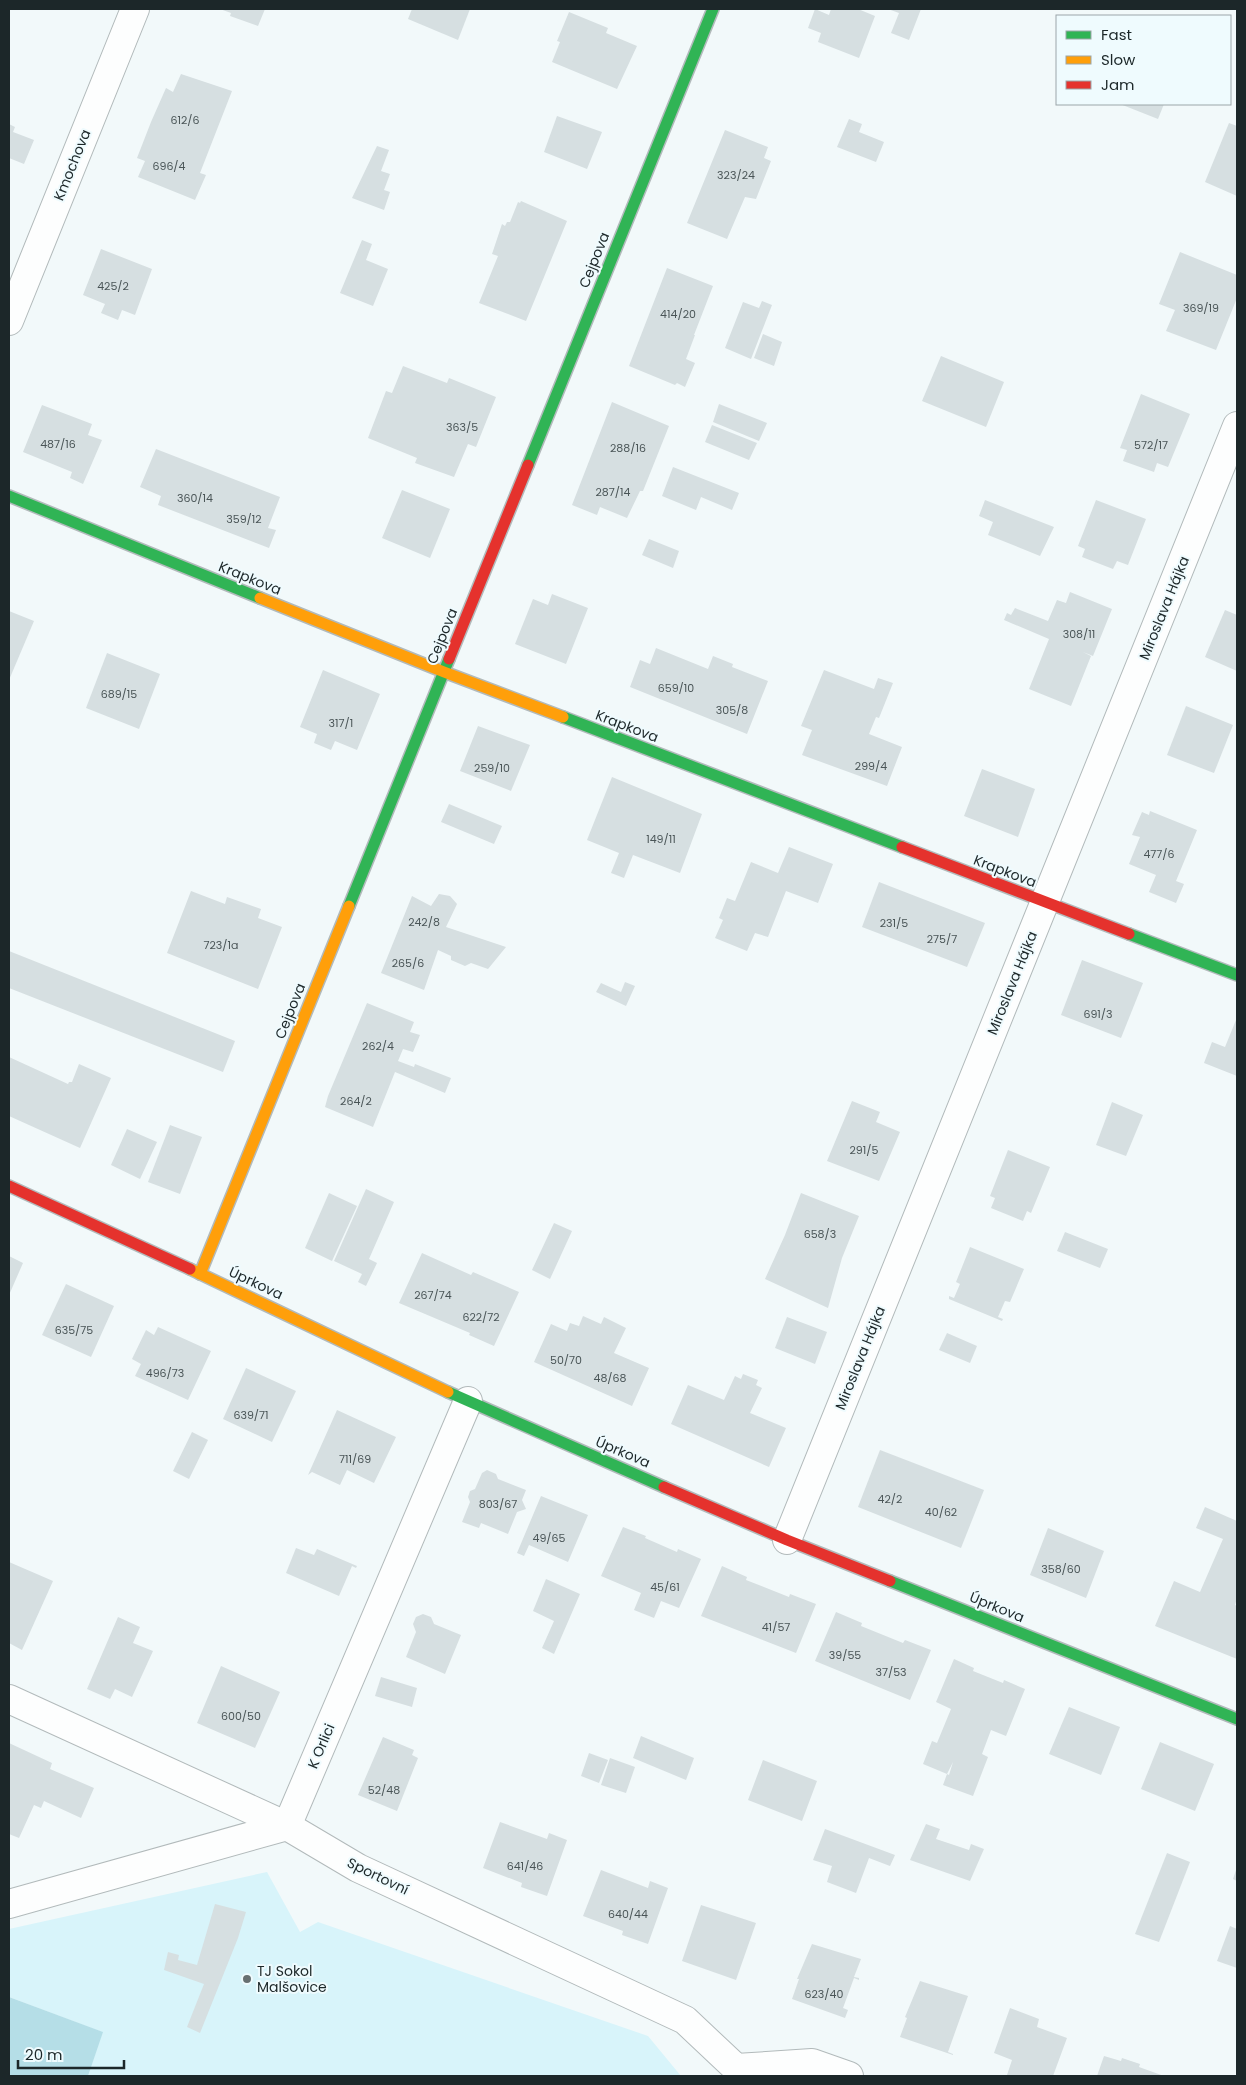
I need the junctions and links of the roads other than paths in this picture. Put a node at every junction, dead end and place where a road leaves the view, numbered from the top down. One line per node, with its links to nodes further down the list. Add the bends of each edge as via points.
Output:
1 (135, 9): 3 (street, Kmochova)
2 (713, 9): 6 (street, Cejpova)
3 (9, 321)
4 (1237, 426): 7 (street, Miroslava Hájka)
5 (9, 496): 6 (street, Krapkova)
6 (444, 672): 7 (street, Krapkova); 10 (street, Cejpova)
7 (1045, 902): 8 (street, Krapkova); 12 (street, Miroslava Hájka)
8 (1237, 975)
9 (9, 1186): 10 (street, Úprkova)
10 (200, 1274): 11 (street, Úprkova)
11 (468, 1401): 12 (street, Úprkova); 15 (street, K Orlici)
12 (786, 1540): 14 (street, Úprkova)
13 (9, 1700): 15 (street, Sportovní)
14 (1237, 1719)
15 (287, 1826): 16 (street); 17 (street, Sportovní, via 358,1868 685,2020)
16 (9, 1904)
17 (738, 2072): 18 (street, Sportovní, via 812,2063)
18 (849, 2076)

